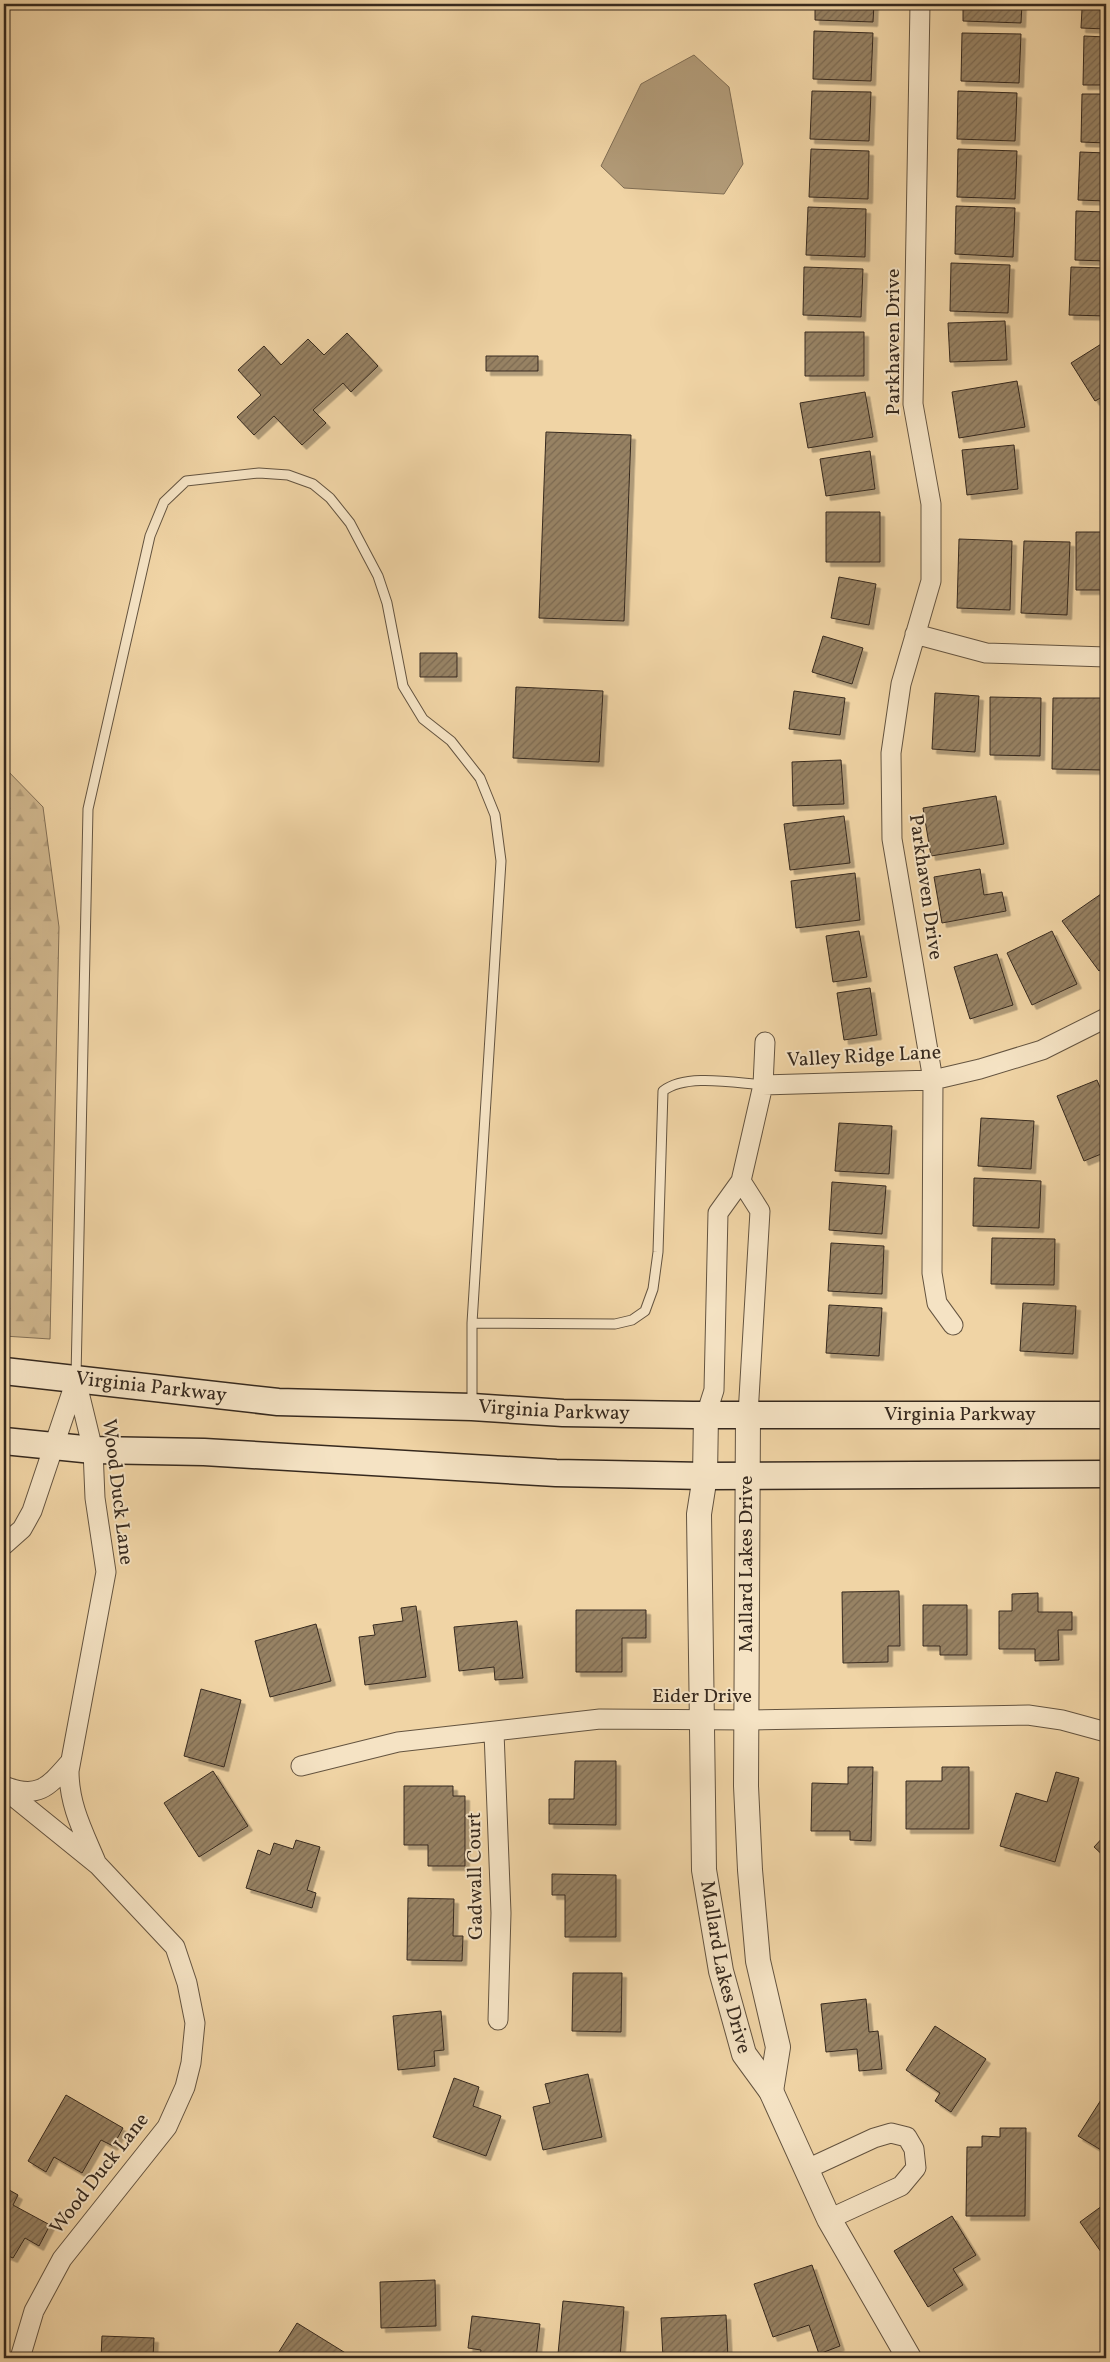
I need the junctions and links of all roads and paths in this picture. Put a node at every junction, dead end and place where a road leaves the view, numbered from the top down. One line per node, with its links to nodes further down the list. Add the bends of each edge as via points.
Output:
1 (920, 4): 2 (street, Parkhaven Drive, via 913,404 932,504 931,581)
2 (915, 634): 3 (street, via 986,653); 6 (street, Parkhaven Drive, via 901,684 891,754 892,839)
3 (1106, 657)
4 (1106, 1018): 6 (street, Valley Ridge Lane, via 1042,1050 980,1070)
5 (765, 1042): 7 (street)
6 (933, 1080): 7 (street, Valley Ridge Lane); 10 (street, Parkhaven Drive, via 932,1273 937,1303)
7 (763, 1085): 8 (street); 9 (lane, via 687,1082 671,1085 664,1091 658,1252 653,1289 645,1311 632,1320 615,1324)
8 (740, 1181): 14 (street, via 718,1213 714,1390); 15 (street, Mallard Lakes Drive, via 760,1211)
9 (472, 1323): 12 (lane, via 501,861 495,816 480,778 451,741 423,719 403,686 387,603 378,576 350,523 330,498 312,484 288,475 186,480 164,502 150,536 88,809); 13 (lane)
10 (953, 1325)
11 (4, 1371): 12 (main road, Virginia Parkway)
12 (76, 1380): 13 (main road, Virginia Parkway, via 278,1402); 18 (street); 19 (street, Wood Duck Lane)
13 (472, 1407): 14 (main road, Virginia Parkway, via 564,1413)
14 (706, 1415): 15 (main road, Virginia Parkway); 21 (street, Mallard Lakes Drive)
15 (748, 1415): 16 (main road, Virginia Parkway); 22 (street, Mallard Lakes Drive)
16 (1106, 1415)
17 (4, 1441): 18 (main road)
18 (55, 1447): 19 (main road); 23 (street, via 32,1510 22,1529)
19 (93, 1450): 21 (main road, via 204,1452 550,1472); 28 (street, Wood Duck Lane, via 95,1498 106,1572)
20 (1106, 1474): 22 (main road)
21 (704, 1476): 22 (main road); 24 (street, Mallard Lakes Drive, via 699,1514)
22 (746, 1476): 25 (street, Mallard Lakes Drive)
23 (4, 1545)
24 (701, 1719): 25 (street, Eider Drive); 26 (street, Eider Drive, via 600,1719); 33 (street, Mallard Lakes Drive, via 704,1870 721,1971 744,2054)
25 (748, 1720): 27 (street, Eider Drive, via 1028,1715); 33 (street, Mallard Lakes Drive, via 747,1796 758,1961 778,2047)
26 (494, 1732): 29 (street, Eider Drive, via 398,1742); 32 (street, Gadwall Court, via 501,1914)
27 (1106, 1732)
28 (71, 1761): 30 (street, Wood Duck Lane, via 49,1785 34,1791); 31 (street, Wood Duck Lane, via 69,1788 72,1803)
29 (301, 1766)
30 (4, 1787): 31 (street, Wood Duck Lane)
31 (98, 1865): 37 (street, Wood Duck Lane, via 175,1947 195,2023 191,2063 185,2087 167,2127 62,2259 34,2311)
32 (498, 2020)
33 (770, 2091): 34 (street, Mallard Lakes Drive)
34 (806, 2169): 35 (street, Mallard Lakes Drive); 35 (street, via 891,2133 906,2136 914,2149 916,2168 901,2186)
35 (829, 2219): 36 (street, Mallard Lakes Drive)
36 (904, 2356)
37 (20, 2358)

